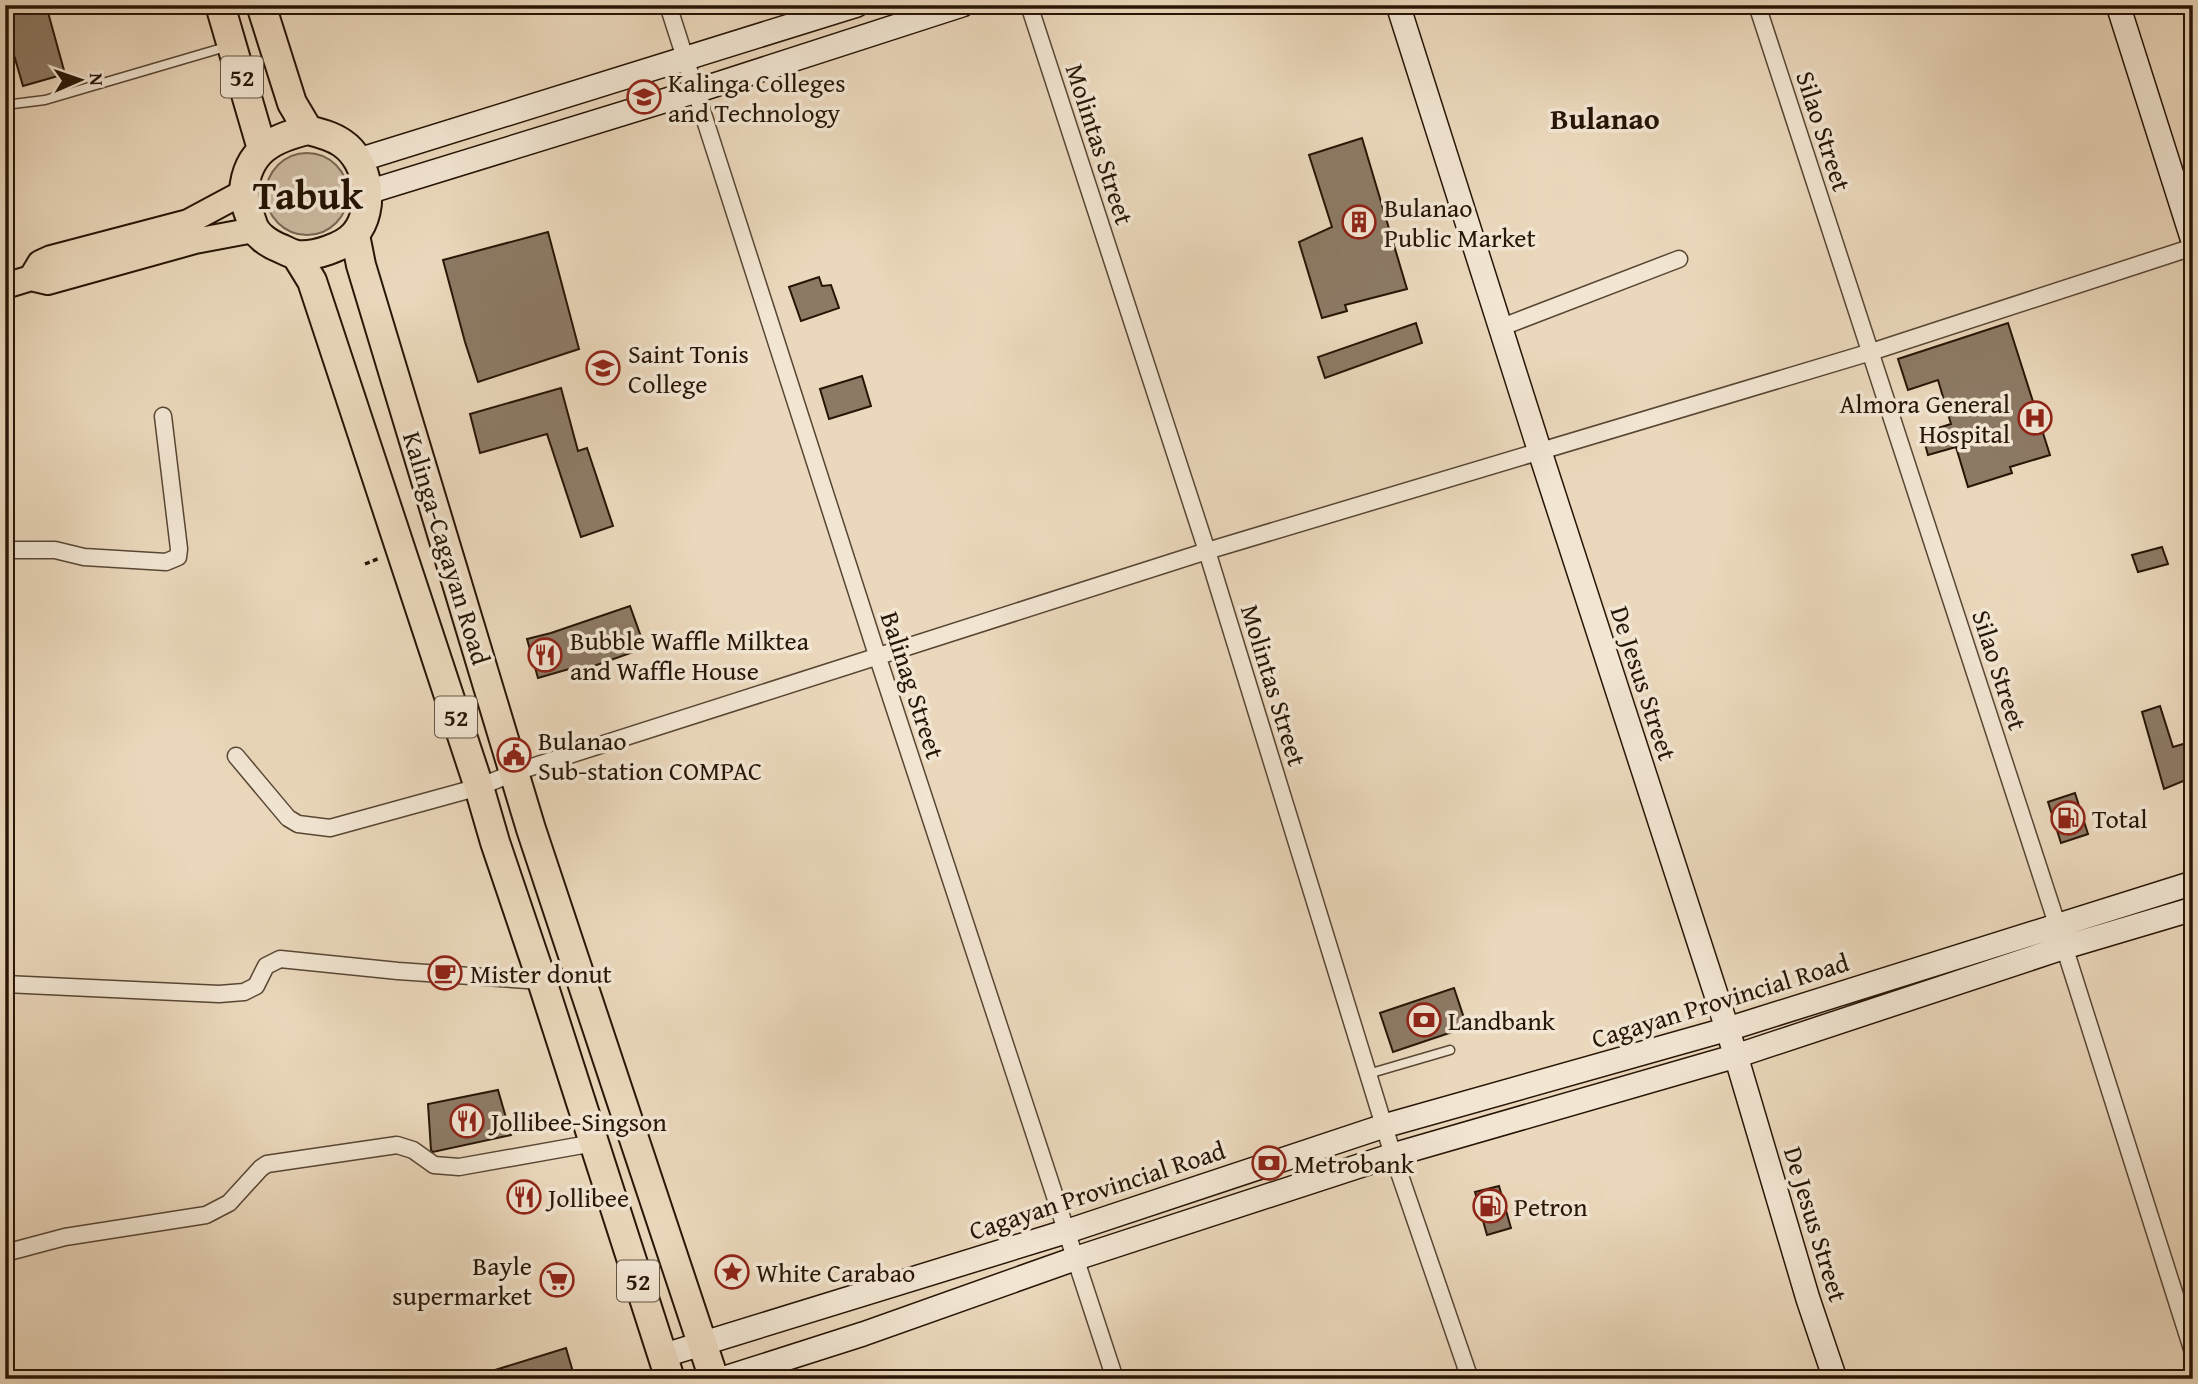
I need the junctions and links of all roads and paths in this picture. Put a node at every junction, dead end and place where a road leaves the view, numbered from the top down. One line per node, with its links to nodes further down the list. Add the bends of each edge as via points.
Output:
1 (89, 5): 2 (lane)
2 (112, 5)
3 (220, 5): 12 (highway, 52)
4 (261, 5): 16 (highway, 52, via 292,103)
5 (668, 5): 13 (street, Balinag Street)
6 (857, 5): 13 (main road)
7 (962, 5): 14 (main road)
8 (1029, 5): 34 (street, Molintas Street)
9 (1398, 5): 29 (main road, De Jesus Street)
10 (1757, 5): 30 (street, Silao Street)
11 (2118, 5): 23 (main road)
12 (232, 45): 15 (lane, via 45,100); 17 (highway, 52)
13 (685, 58): 14 (street, Balinag Street); 18 (main road)
14 (696, 91): 20 (main road); 35 (street, Balinag Street)
15 (5, 105)
16 (307, 130): 17 (highway, via 283,136); 18 (highway, via 343,143)
17 (262, 149): 19 (highway, via 251,165)
18 (359, 160): 20 (highway)
19 (244, 192): 21 (highway); 27 (main road, via 188,222 51,258 40,263)
20 (368, 192): 22 (highway)
21 (254, 230): 25 (highway, via 272,245); 27 (main road, via 195,241 48,282)
22 (355, 234): 25 (highway, via 327,252); 37 (highway, Kalinga-Cagayan Road / 52)
23 (2193, 241)
24 (2193, 247): 30 (street)
25 (296, 255): 38 (highway, Kalinga-Cagayan Road / 52, via 312,281)
26 (1679, 259): 29 (street)
27 (31, 278): 28 (main road)
28 (5, 286)
29 (1502, 327): 32 (main road, De Jesus Street)
30 (1871, 352): 32 (street); 41 (street, Silao Street)
31 (163, 415): 33 (street, via 178,557 166,562 84,557 55,550)
32 (1540, 452): 34 (street); 45 (main road, De Jesus Street)
33 (5, 550)
34 (1207, 551): 35 (street); 48 (street, Molintas Street)
35 (878, 658): 37 (street); 52 (street, Balinag Street)
36 (236, 756): 38 (street, via 288,818 311,827 330,828)
37 (516, 772): 38 (street); 57 (highway, Kalinga-Cagayan Road / 52)
38 (479, 787): 43 (highway, Kalinga-Cagayan Road / 52)
39 (2193, 883): 41 (main road, Cagayan Provincial Road)
40 (2193, 909): 42 (main road)
41 (2057, 924): 42 (street, Silao Street); 45 (main road, Cagayan Provincial Road)
42 (2064, 947): 47 (main road); 58 (street, Silao Street)
43 (542, 981): 44 (street, via 280,959 266,966 256,986 244,992); 50 (highway, Kalinga-Cagayan Road / 52)
44 (5, 984)
45 (1728, 1029): 47 (main road, De Jesus Street); 49 (main road, Cagayan Provincial Road)
46 (1450, 1050): 48 (lane)
47 (1736, 1056): 51 (main road); 64 (main road, De Jesus Street)
48 (1368, 1074): 49 (street, Molintas Street)
49 (1384, 1126): 51 (street, Molintas Street); 52 (main road, Cagayan Provincial Road)
50 (594, 1143): 53 (street, via 459,1167 435,1165 397,1145 267,1164 229,1203 206,1215 65,1237); 59 (highway, Kalinga-Cagayan Road / 52)
51 (1393, 1155): 54 (main road); 63 (street, Molintas Street)
52 (1068, 1231): 54 (street, Balinag Street); 55 (main road, Cagayan Provincial Road)
53 (5, 1253)
54 (1077, 1258): 56 (main road); 62 (street, Balinag Street)
55 (850, 1297): 56 (main road); 57 (main road, Cagayan Provincial Road)
56 (863, 1334): 61 (main road)
57 (700, 1343): 59 (main road, Cagayan Provincial Road); 60 (highway, Kalinga-Cagayan Road / 52)
58 (2193, 1352)
59 (666, 1368)
60 (714, 1379)
61 (722, 1379)
62 (1115, 1379)
63 (1470, 1379)
64 (1835, 1379)

